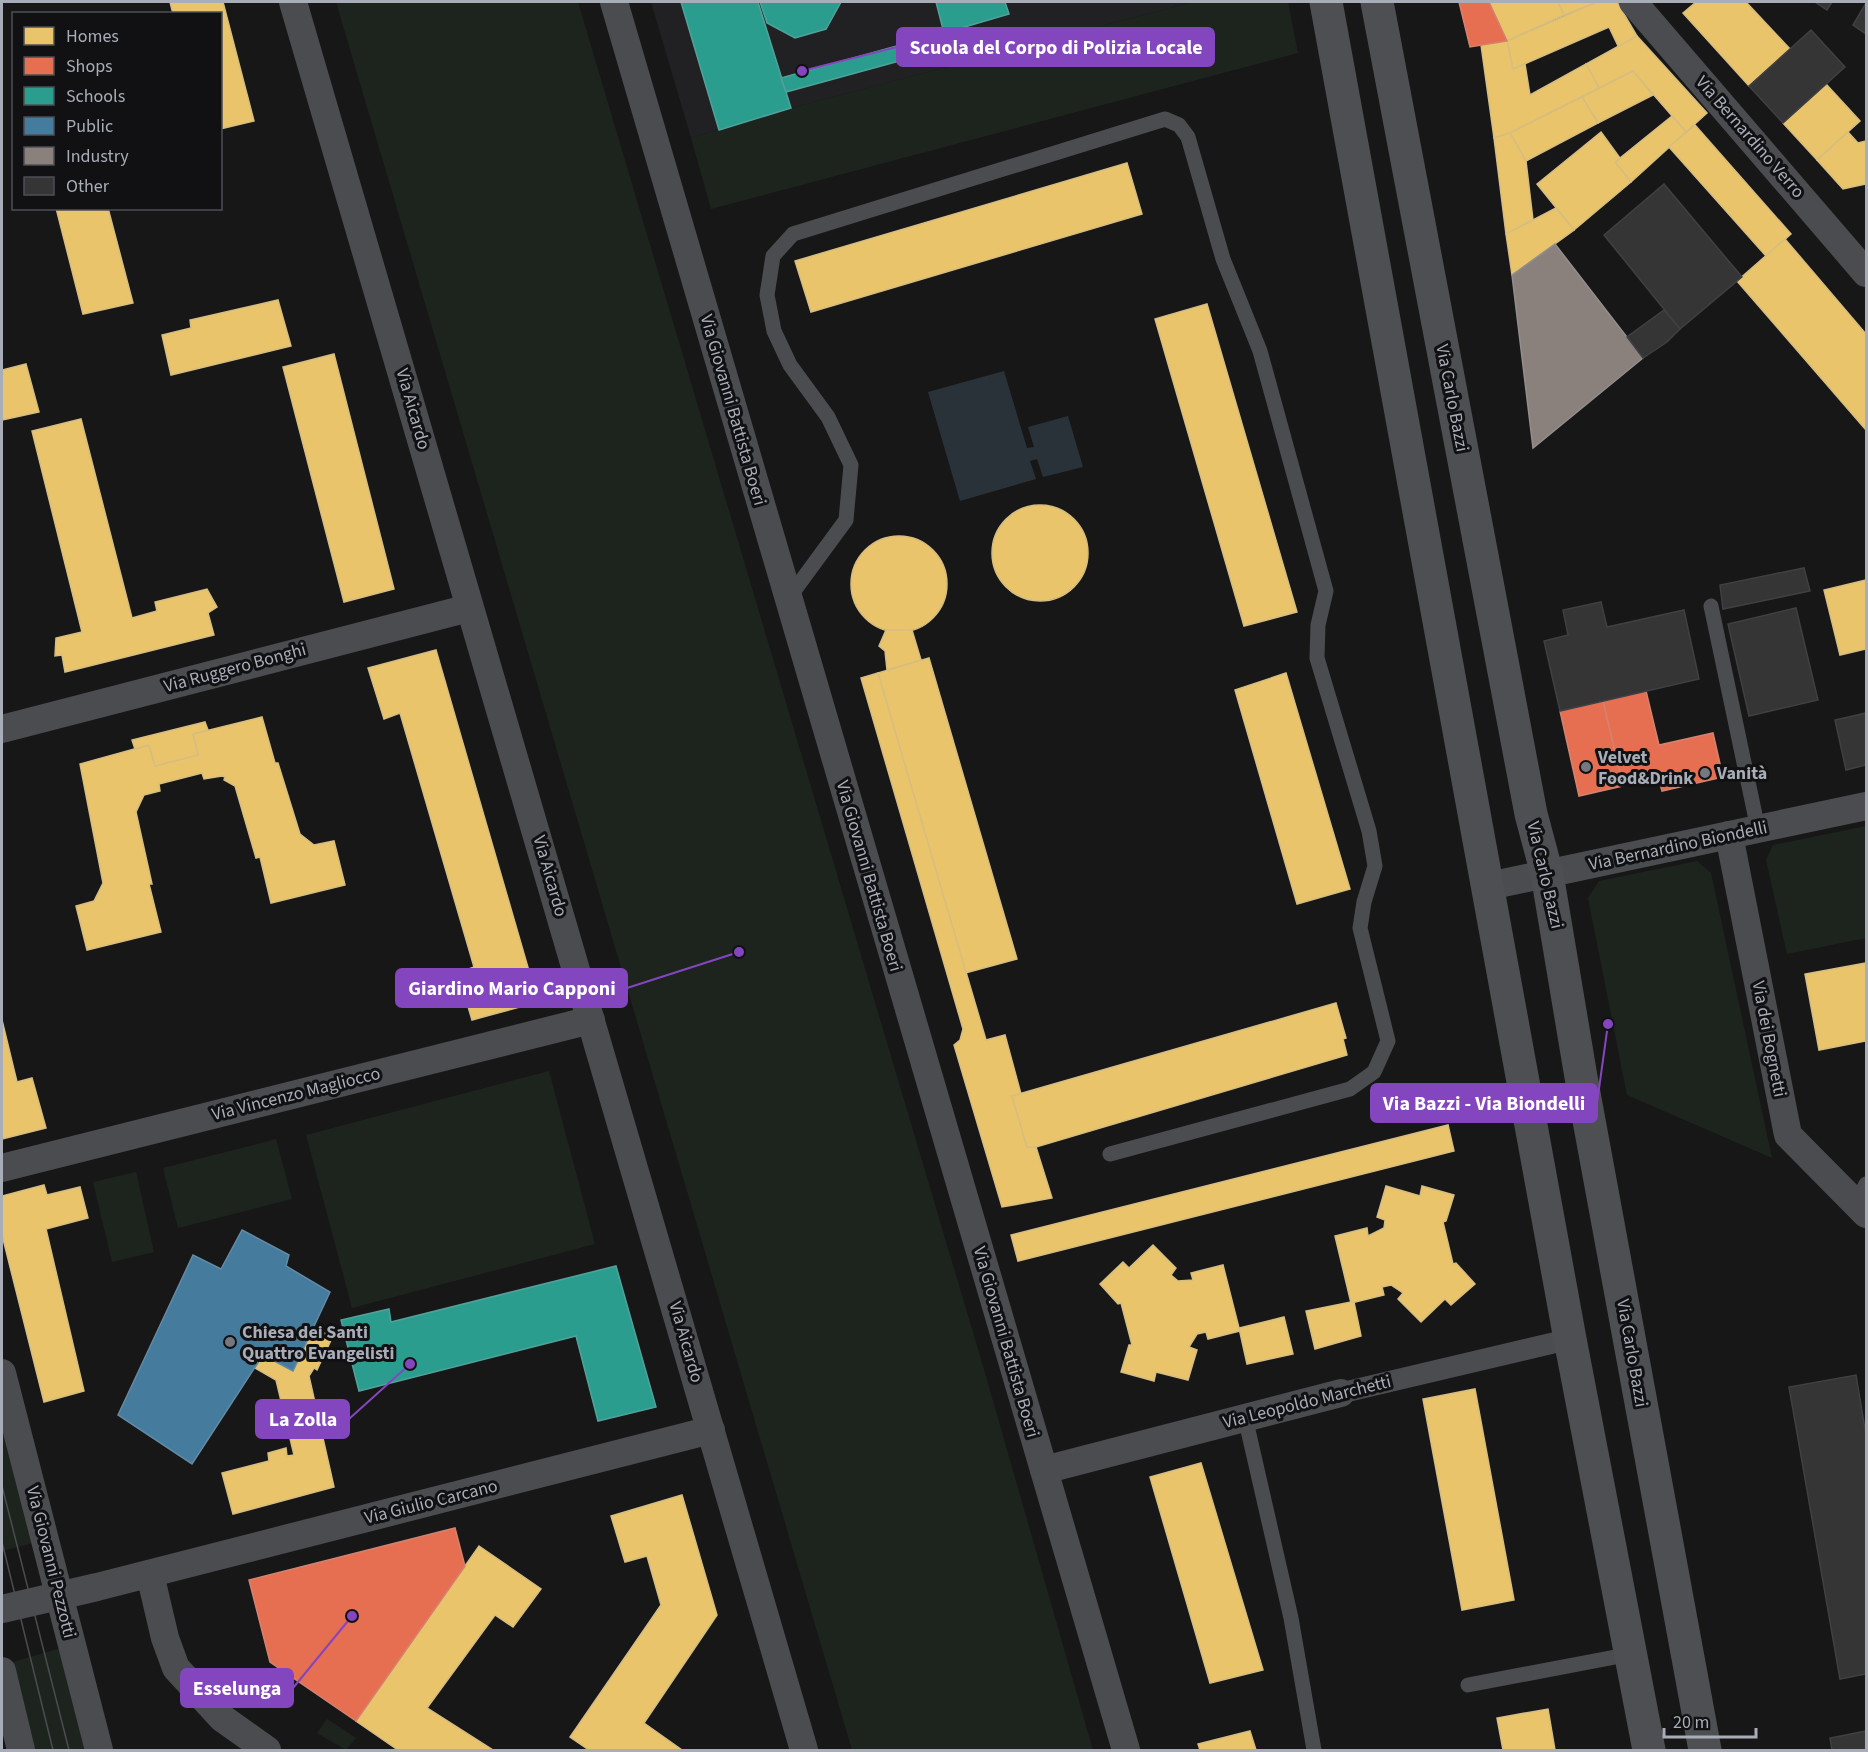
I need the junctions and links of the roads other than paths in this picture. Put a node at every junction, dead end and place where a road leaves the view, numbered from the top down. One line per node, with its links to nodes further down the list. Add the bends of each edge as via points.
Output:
1 (292, 2): 9 (street, Via Aicardo)
2 (614, 2): 7 (street, Via Giovanni Battista Boeri)
3 (1326, 2): 15 (main road)
4 (1377, 2): 14 (main road, Via Carlo Bazzi, via 1531,814)
5 (1633, 2): 6 (street, Via Bernardino Verro)
6 (1866, 273)
7 (788, 599): 17 (lane, via 846,520 852,465 828,417 790,365 774,331 767,295 773,256 794,234 1165,119 1179,125 1188,137 1223,259 1260,351 1326,591 1318,625 1317,658 1370,831 1375,866 1360,928 1388,1041 1374,1072 1350,1089); 25 (street, Via Giovanni Battista Boeri)
8 (1711, 606): 12 (lane)
9 (469, 608): 10 (street, Via Ruggero Bonghi); 16 (street, Via Aicardo)
10 (2, 729)
11 (1866, 806): 12 (street, Via Bernardino Biondelli)
12 (1758, 829): 13 (street, Via Bernardino Biondelli)
13 (1730, 835): 14 (street, Via Bernardino Biondelli); 19 (street, Via dei Bognetti, via 1788,1135)
14 (1547, 874): 15 (street, Via Bernardino Biondelli); 39 (main road, Via Carlo Bazzi)
15 (1489, 886): 20 (main road)
16 (591, 1020): 18 (street, Via Vincenzo Magliocco); 24 (street, Via Aicardo)
17 (1110, 1154)
18 (2, 1168)
19 (1863, 1200)
20 (1570, 1339): 22 (street, Via Leopoldo Marchetti); 29 (main road)
21 (2, 1373): 27 (street, Via Giovanni Pezzotti)
22 (1341, 1393): 23 (street, Via Leopoldo Marchetti)
23 (1245, 1418): 25 (street, Via Leopoldo Marchetti); 37 (lane, via 1291,1618)
24 (711, 1430): 26 (street, Via Giulio Carcano); 35 (street, Via Aicardo)
25 (1044, 1470): 36 (street, Via Giovanni Battista Boeri)
26 (150, 1574): 27 (street, Via Giulio Carcano); 34 (street, via 176,1668 222,1718)
27 (60, 1596): 28 (street); 33 (street, Via Giovanni Pezzotti)
28 (2, 1609)
29 (1631, 1654): 31 (lane); 38 (main road)
30 (2, 1671): 32 (street)
31 (1468, 1686)
32 (21, 1750)
33 (99, 1750)
34 (267, 1750)
35 (804, 1750)
36 (1126, 1750)
37 (1314, 1750)
38 (1649, 1750)
39 (1705, 1750)

